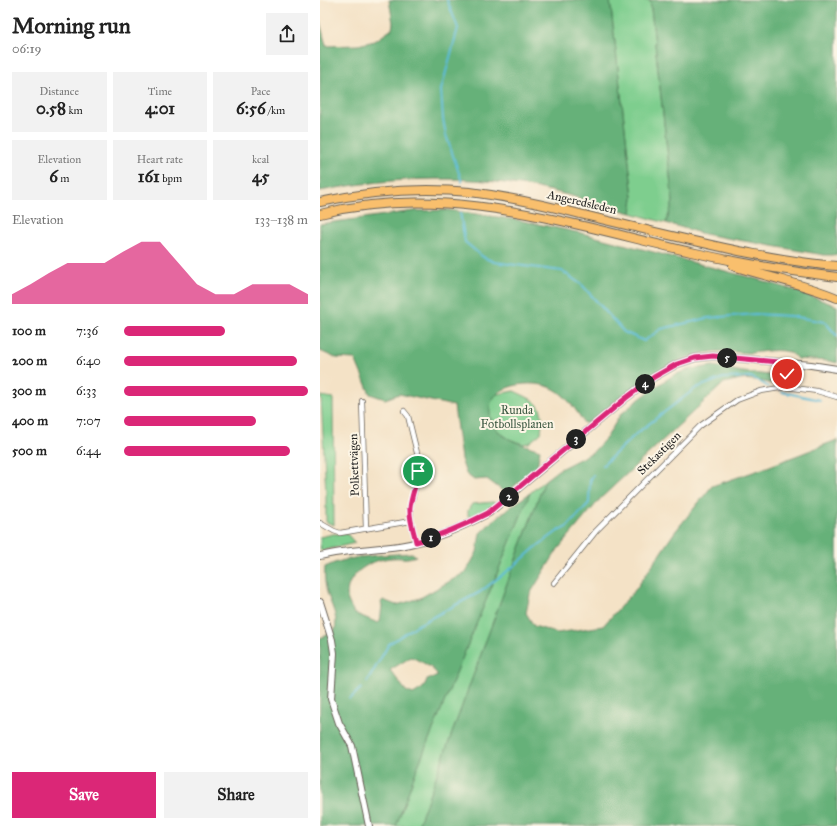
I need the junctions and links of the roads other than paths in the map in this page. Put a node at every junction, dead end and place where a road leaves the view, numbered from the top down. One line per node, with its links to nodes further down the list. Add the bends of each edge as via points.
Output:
1 (320, 202): 4 (highway, Angeredsleden, via 381,192 470,192 558,208 762,256)
2 (320, 214): 3 (highway, Angeredsleden, via 353,207 406,202 472,205 562,220)
3 (692, 252): 5 (highway, Angeredsleden, via 787,271); 6 (highway)
4 (837, 266)
5 (837, 276)
6 (837, 298)
7 (788, 363): 8 (street); 9 (street); 16 (street, via 713,356 677,364 626,398 488,513 465,525)
8 (837, 369)
9 (786, 387): 10 (street, Stekastigen, via 817,391); 18 (street, Stekastigen, via 761,391 737,400 700,426 596,531)
10 (837, 397)
11 (362, 401): 15 (street, Polkettvägen)
12 (404, 411): 13 (street, via 408,416 418,457 417,481 410,507)
13 (411, 521): 15 (street); 16 (street)
14 (320, 523): 15 (street, via 340,533)
15 (366, 529)
16 (416, 542): 17 (street)
17 (320, 556)
18 (554, 583)
19 (320, 602): 20 (street, via 334,653 331,699 339,723 352,746)
20 (369, 826)

